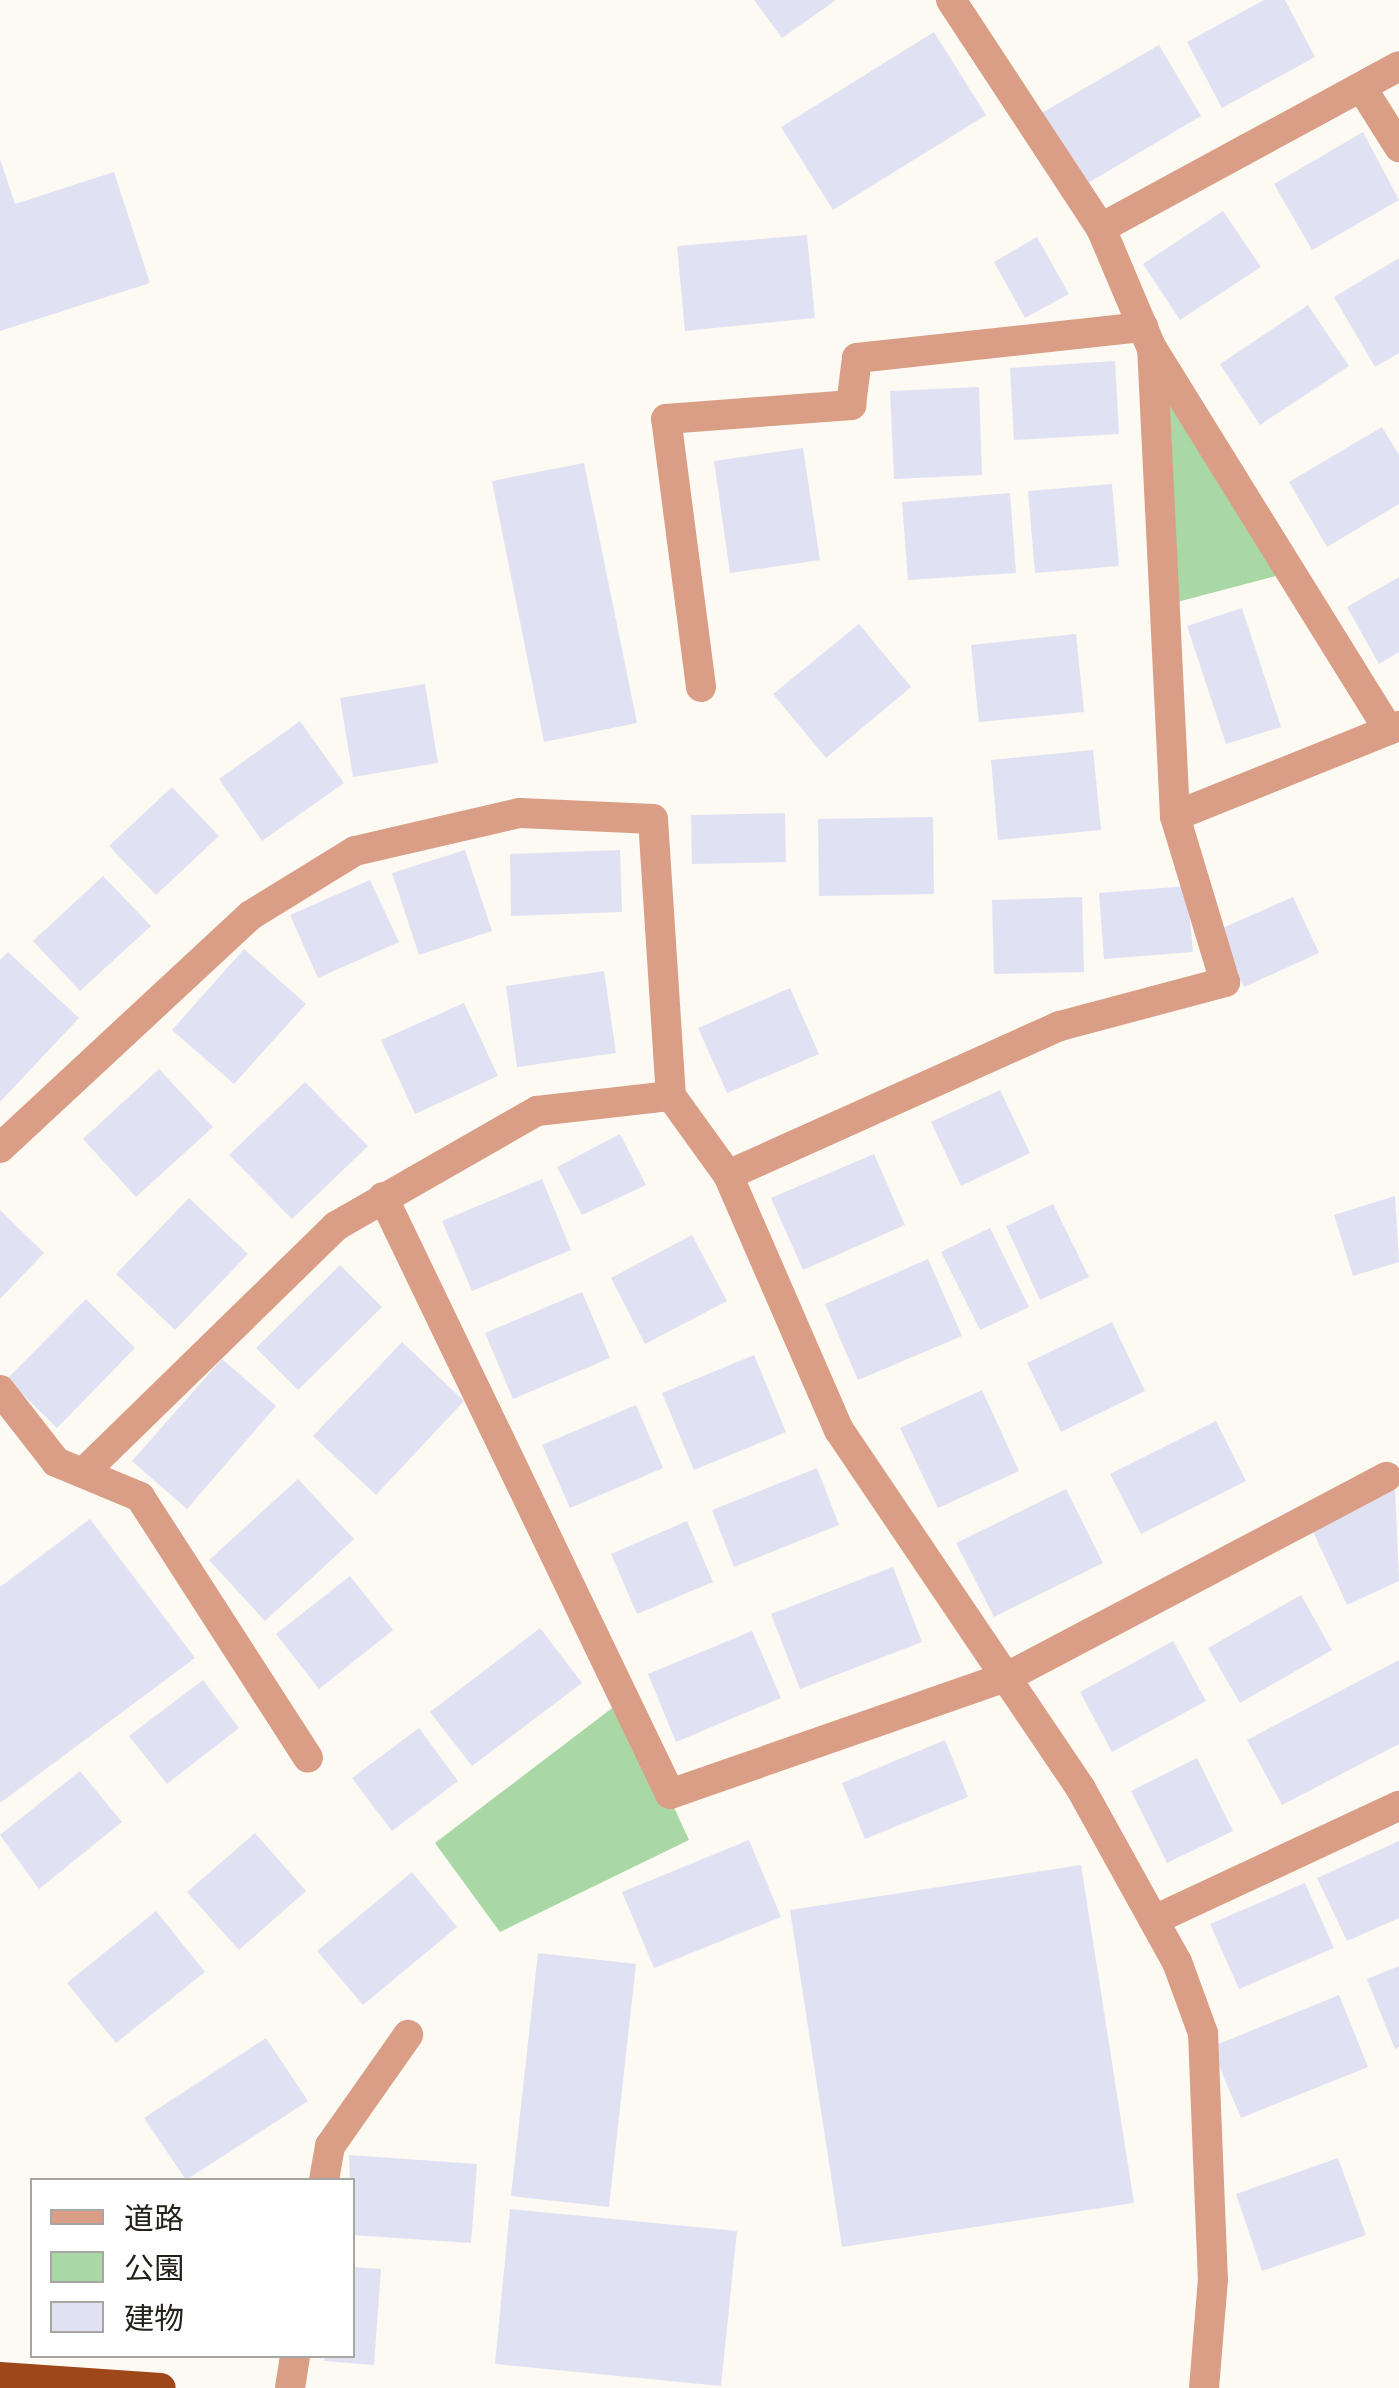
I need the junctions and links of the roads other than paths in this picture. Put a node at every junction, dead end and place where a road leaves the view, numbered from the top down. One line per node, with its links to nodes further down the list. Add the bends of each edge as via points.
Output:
1 (951, 0): 5 (street)
2 (1399, 66): 3 (street)
3 (1362, 88): 4 (street); 5 (street)
4 (1399, 147)
5 (1101, 228): 6 (street)
6 (1148, 338): 7 (street, via 857,358 851,405 666,419); 8 (street); 9 (street)
7 (701, 687)
8 (1394, 728): 9 (street)
9 (1175, 816): 12 (street, via 1225,982 1060,1026)
10 (671, 1096): 11 (street, via 652,819 520,813 355,851 251,915); 12 (street); 13 (street, via 537,1112)
11 (0, 1148)
12 (728, 1175): 17 (street, via 838,1430)
13 (383, 1197): 15 (street, via 336,1226); 17 (street, via 670,1794)
14 (0, 1390): 15 (street, via 56,1462)
15 (83, 1473): 18 (street, via 140,1497)
16 (1387, 1477): 17 (street)
17 (1009, 1676): 20 (street)
18 (308, 1758)
19 (1399, 1806): 20 (street)
20 (1154, 1920): 27 (street, via 1204,2034 1214,2278)
21 (408, 2035): 22 (street, via 330,2146)
22 (324, 2178)
23 (295, 2358): 26 (street)
24 (0, 2376): 25 (highway)
25 (161, 2388)
26 (290, 2388)
27 (1204, 2388)

